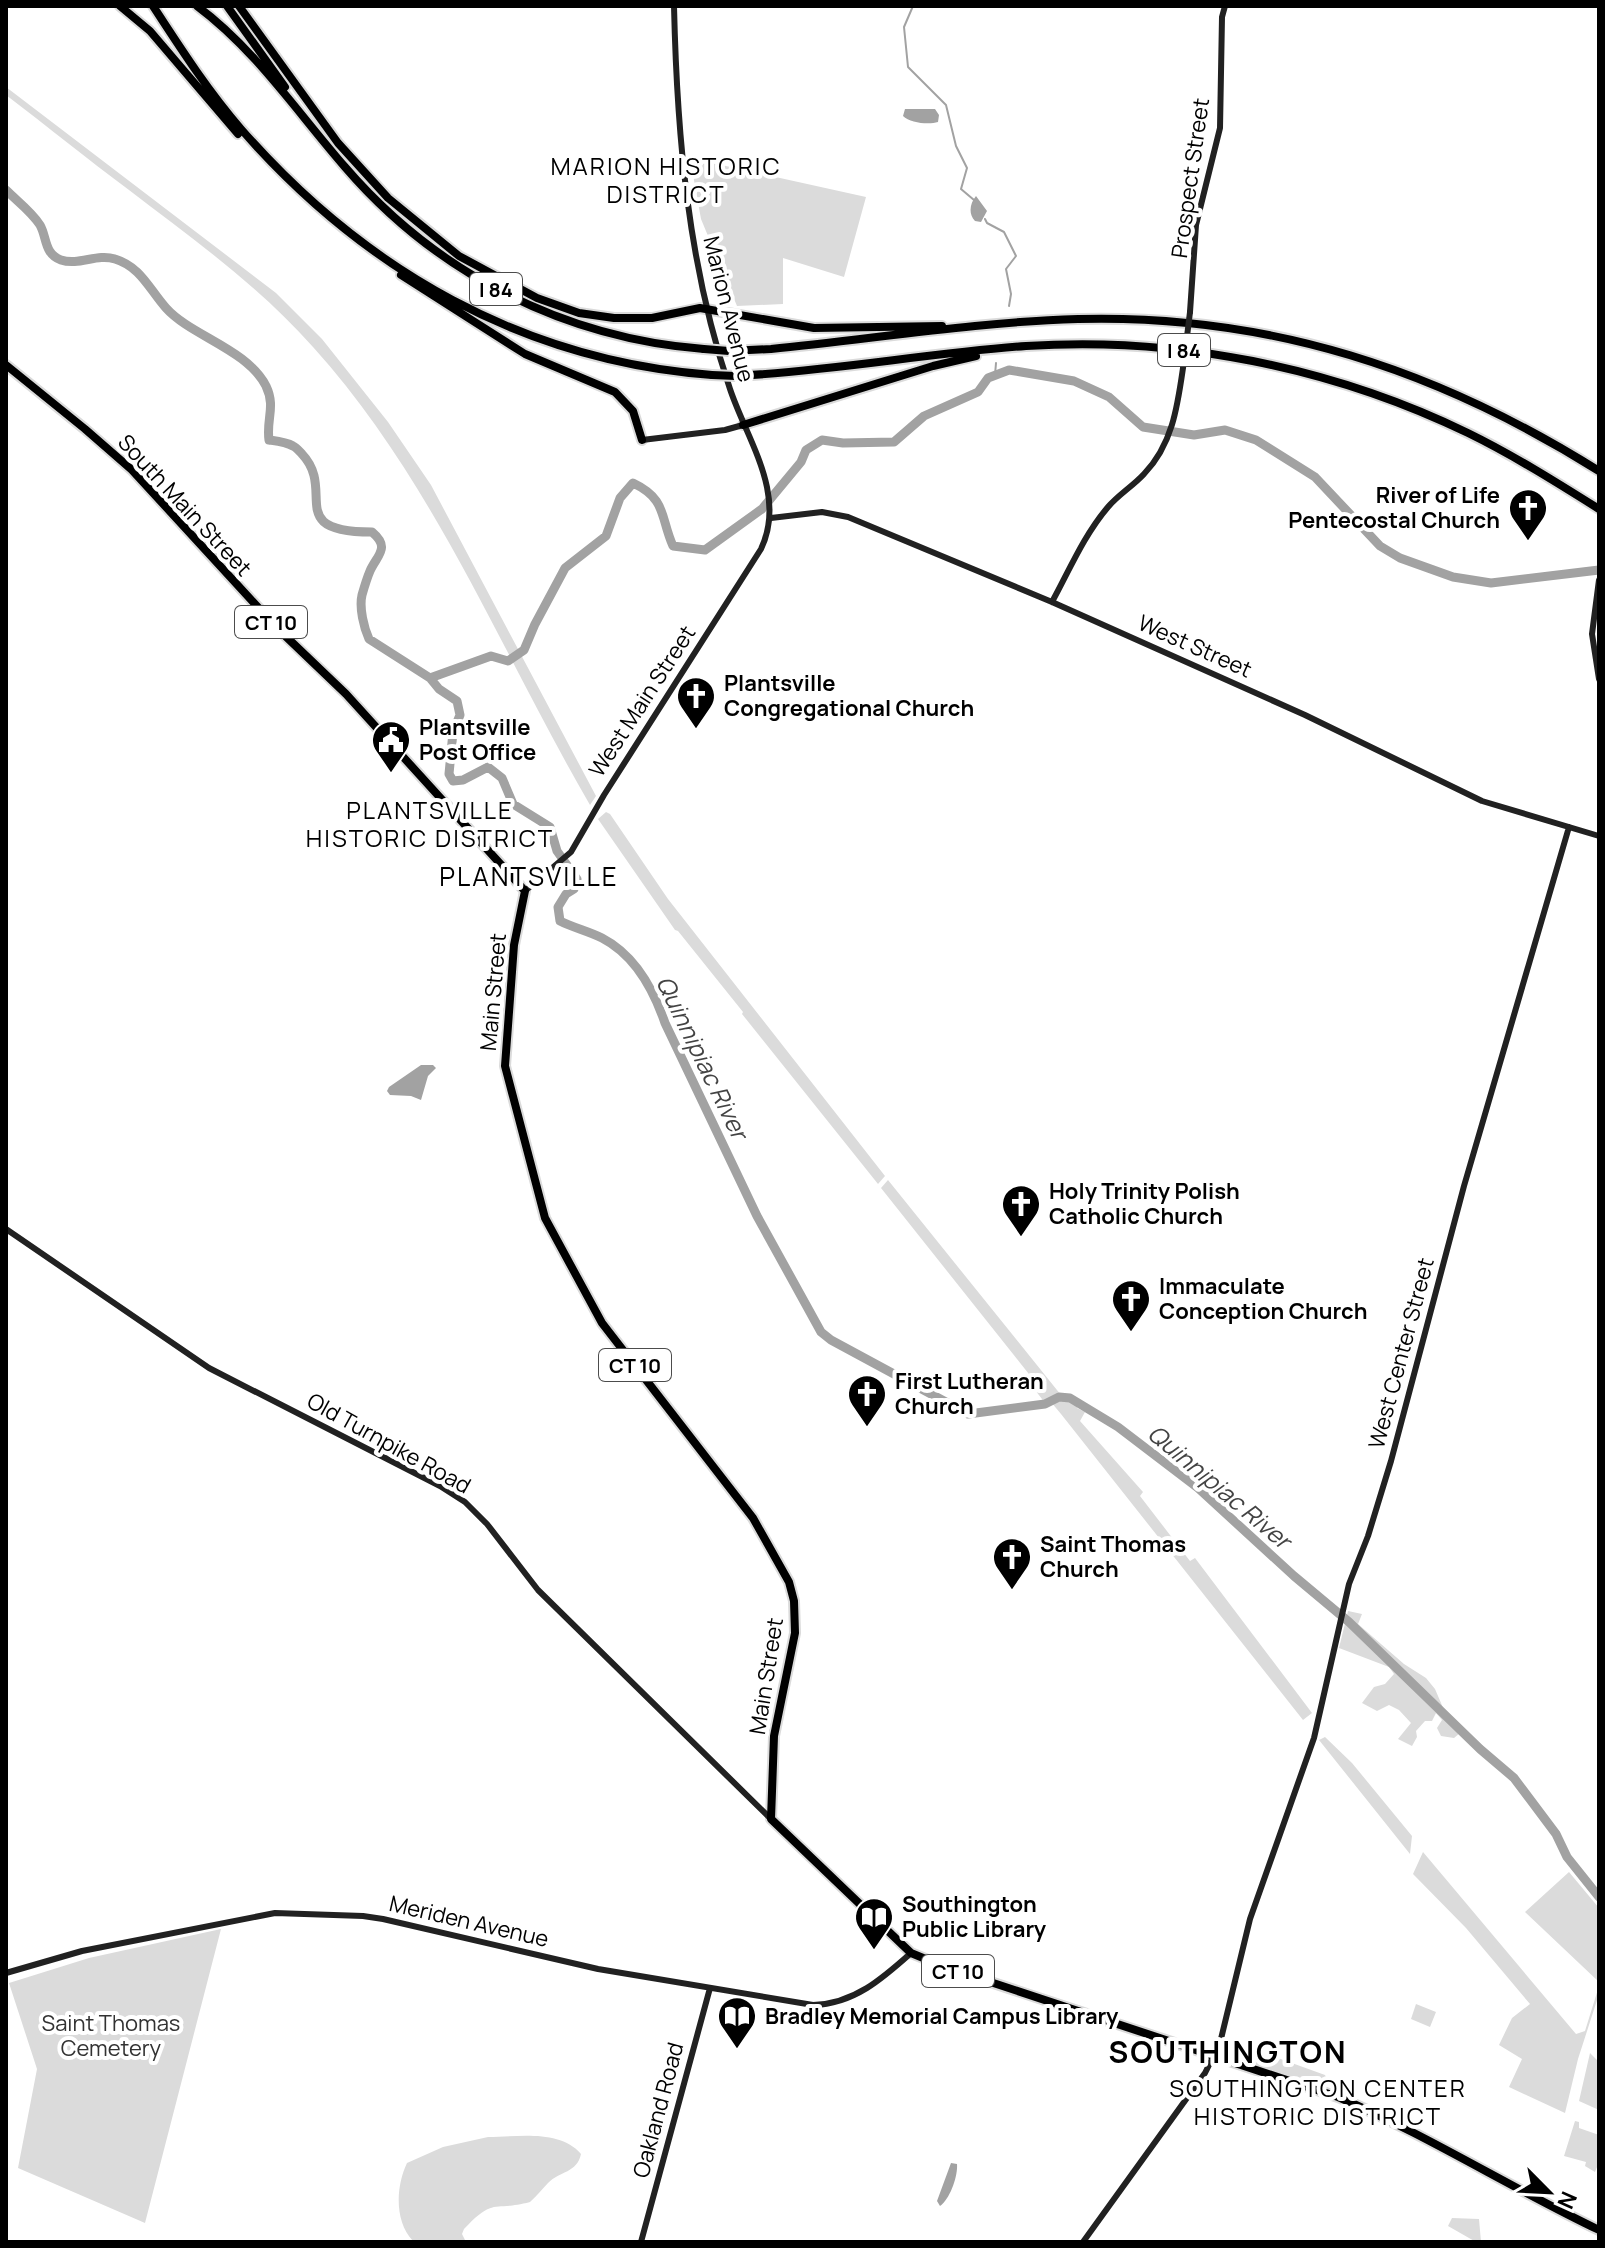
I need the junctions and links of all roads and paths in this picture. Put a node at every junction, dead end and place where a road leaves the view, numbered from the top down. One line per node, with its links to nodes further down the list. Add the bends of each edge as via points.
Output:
1 (120, 6): 9 (highway, via 150,31 239,134)
2 (153, 6): 9 (highway, I 84, via 222,106)
3 (197, 6): 8 (highway, via 258,63)
4 (227, 6): 8 (highway, I 84)
5 (239, 6): 11 (highway, via 362,172 459,256 537,298 591,316 639,319)
6 (674, 6): 11 (main road, Marion Avenue, via 684,185)
7 (1225, 6): 21 (main road, Prospect Street, bridge, via 1220,128 1196,225 1174,422 1149,469 1088,535)
8 (330, 149): 12 (highway, I 84, bridge, via 394,218 437,253 534,308 585,327 729,351)
9 (278, 168): 10 (highway, I 84)
10 (361, 241): 13 (highway, I 84, bridge, via 442,294 529,335 615,362 736,376); 16 (highway, via 410,281 525,354 615,392 633,411)
11 (707, 309): 12 (highway, via 828,329); 15 (main road, Marion Avenue)
12 (998, 325): 17 (highway, I 84, via 1136,319 1218,326 1299,341 1456,393)
13 (1027, 346): 15 (highway, via 933,366); 18 (highway, I 84, via 1188,351 1331,380 1468,433)
14 (6, 365): 25 (highway, South Main Street / CT 10, via 129,468)
15 (743, 425): 16 (main road); 19 (main road, Marion Avenue, via 770,495)
16 (642, 440)
17 (1599, 471)
18 (1599, 509)
19 (771, 518): 21 (main road, West Street, via 840,514); 25 (main road, West Main Street, via 761,549 567,856)
20 (1599, 580): 22 (main road, via 1592,639)
21 (1052, 602): 23 (main road, West Street, via 1344,733 1471,797)
22 (1599, 679)
23 (1569, 827): 24 (main road, West Street); 31 (main road, West Center Street, via 1464,1186 1391,1461 1349,1584 1314,1738 1244,1940)
24 (1598, 833)
25 (525, 891): 27 (highway, Main Street / CT 10, via 514,945 505,1066 545,1218 602,1323 753,1518 789,1582 795,1633 774,1736)
26 (6, 1229): 27 (main road, Old Turnpike Road, via 209,1368 465,1502 538,1590)
27 (771, 1819): 28 (highway, CT 10)
28 (911, 1953): 30 (main road, Meriden Avenue, via 866,1989 823,2005); 31 (highway, CT 10)
29 (6, 1973): 30 (main road, Meriden Avenue, via 82,1951 275,1913 378,1918 598,1969)
30 (710, 1988): 33 (main road, Oakland Road)
31 (1215, 2056): 32 (highway, CT 10, via 1372,2112); 34 (main road, West Center Street)
32 (1599, 2230)
33 (641, 2242)
34 (1083, 2242)

